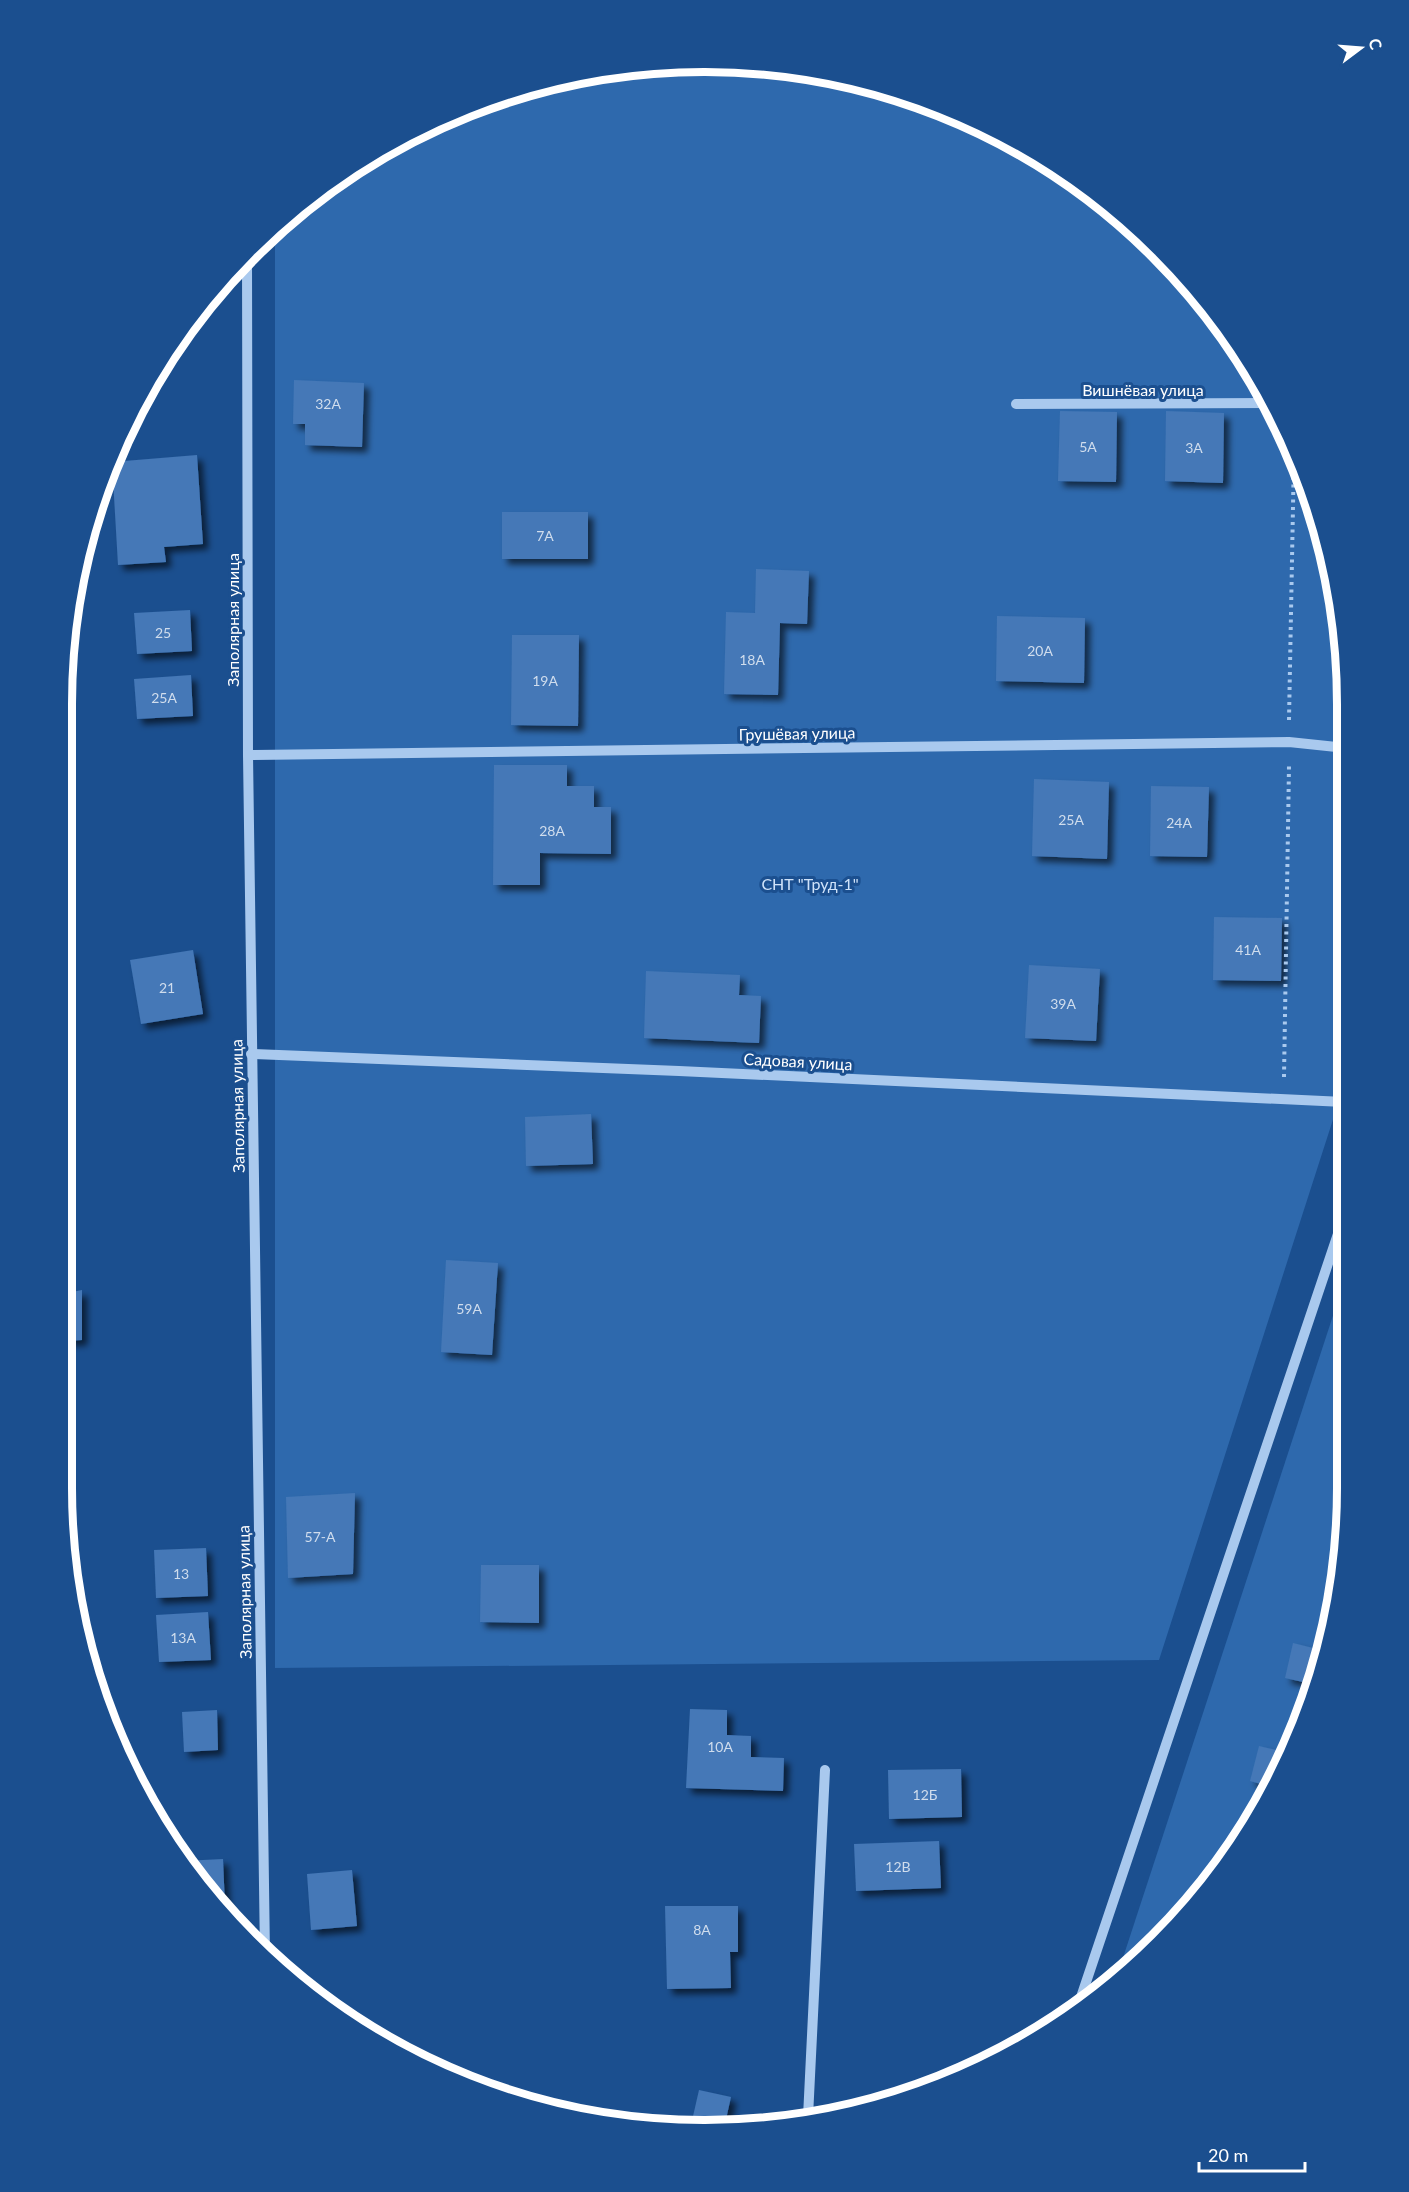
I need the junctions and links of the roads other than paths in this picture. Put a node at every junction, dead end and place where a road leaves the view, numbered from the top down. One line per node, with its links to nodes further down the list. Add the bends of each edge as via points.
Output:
1 (247, 268): 5 (street, Заполярная улица)
2 (1016, 404): 3 (street, Вишнёвая улица)
3 (1261, 404)
4 (1337, 747): 5 (street, Грушёвая улица, via 1289,742)
5 (248, 755): 6 (street, Заполярная улица)
6 (251, 1054): 7 (street, Садовая улица); 10 (street, Заполярная улица)
7 (1337, 1102)
8 (1337, 1237): 11 (street)
9 (825, 1770): 12 (street)
10 (265, 1942)
11 (1082, 1995)
12 (808, 2111)

